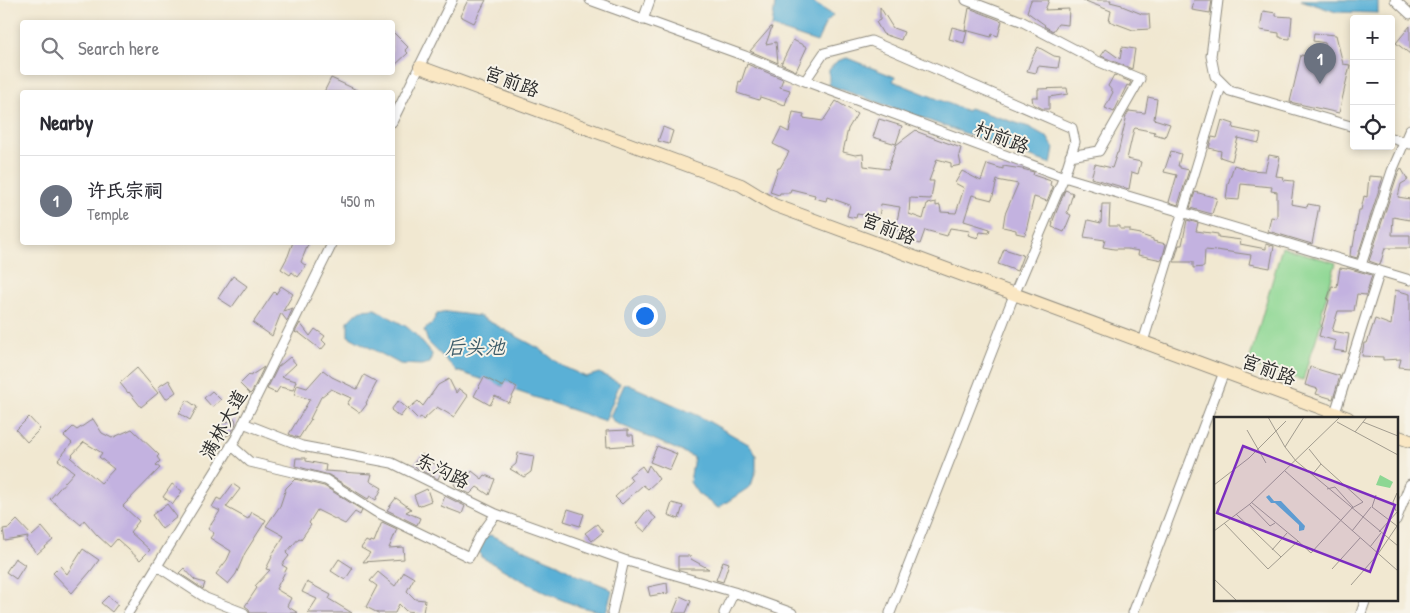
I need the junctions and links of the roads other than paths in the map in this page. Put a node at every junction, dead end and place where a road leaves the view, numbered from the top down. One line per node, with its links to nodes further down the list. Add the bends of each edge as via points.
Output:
1 (452, 0): 9 (street)
2 (590, 0): 8 (street, 村前路)
3 (650, 0): 8 (street)
4 (966, 0): 17 (street, via 1021,21 1140,79 1099,151)
5 (1218, 0): 11 (street, via 1211,56 1214,76)
6 (1395, 0): 7 (street)
7 (1410, 14)
8 (643, 20): 10 (street, 村前路)
9 (420, 67): 12 (street); 24 (street, 宫前路, via 741,185 774,205)
10 (805, 80): 17 (street, via 824,53 871,41 1072,128 1075,142); 18 (street, 村前路)
11 (1222, 83): 13 (street, via 1230,91); 19 (street)
12 (395, 116)
13 (1350, 126)
14 (1410, 129): 16 (street)
15 (1395, 139): 16 (street)
16 (1407, 143): 21 (street, via 1392,171)
17 (1070, 156): 18 (street)
18 (1064, 177): 19 (street, 村前路); 24 (street)
19 (1183, 212): 21 (street, 村前路); 25 (street)
20 (332, 245): 29 (street, 满林大道)
21 (1361, 265): 22 (street, 村前路)
22 (1380, 271): 23 (street, 村前路); 27 (street)
23 (1410, 280)
24 (1014, 295): 25 (street, 宫前路); 45 (street)
25 (1143, 342): 26 (street, 宫前路)
26 (1224, 372): 27 (street, 宫前路); 46 (street)
27 (1335, 413): 28 (street, 宫前路)
28 (1345, 417)
29 (244, 423): 32 (street, 满林大道); 34 (street, 东沟路, via 302,446 392,463)
30 (1398, 437): 31 (street)
31 (1410, 441)
32 (231, 445): 34 (street, via 250,462 326,480 376,512 469,557); 37 (street, 满林大道)
33 (1410, 484): 35 (street)
34 (496, 514): 36 (street, 东沟路)
35 (1398, 515)
36 (624, 560): 38 (street, 东沟路); 42 (street)
37 (157, 566): 40 (street, 满林大道); 41 (street, via 206,598)
38 (734, 592): 43 (street); 44 (street, 东沟路)
39 (1366, 600): 47 (street)
40 (128, 613)
41 (244, 613)
42 (612, 613)
43 (724, 613)
44 (792, 613)
45 (890, 613)
46 (1133, 613)
47 (1361, 613)

